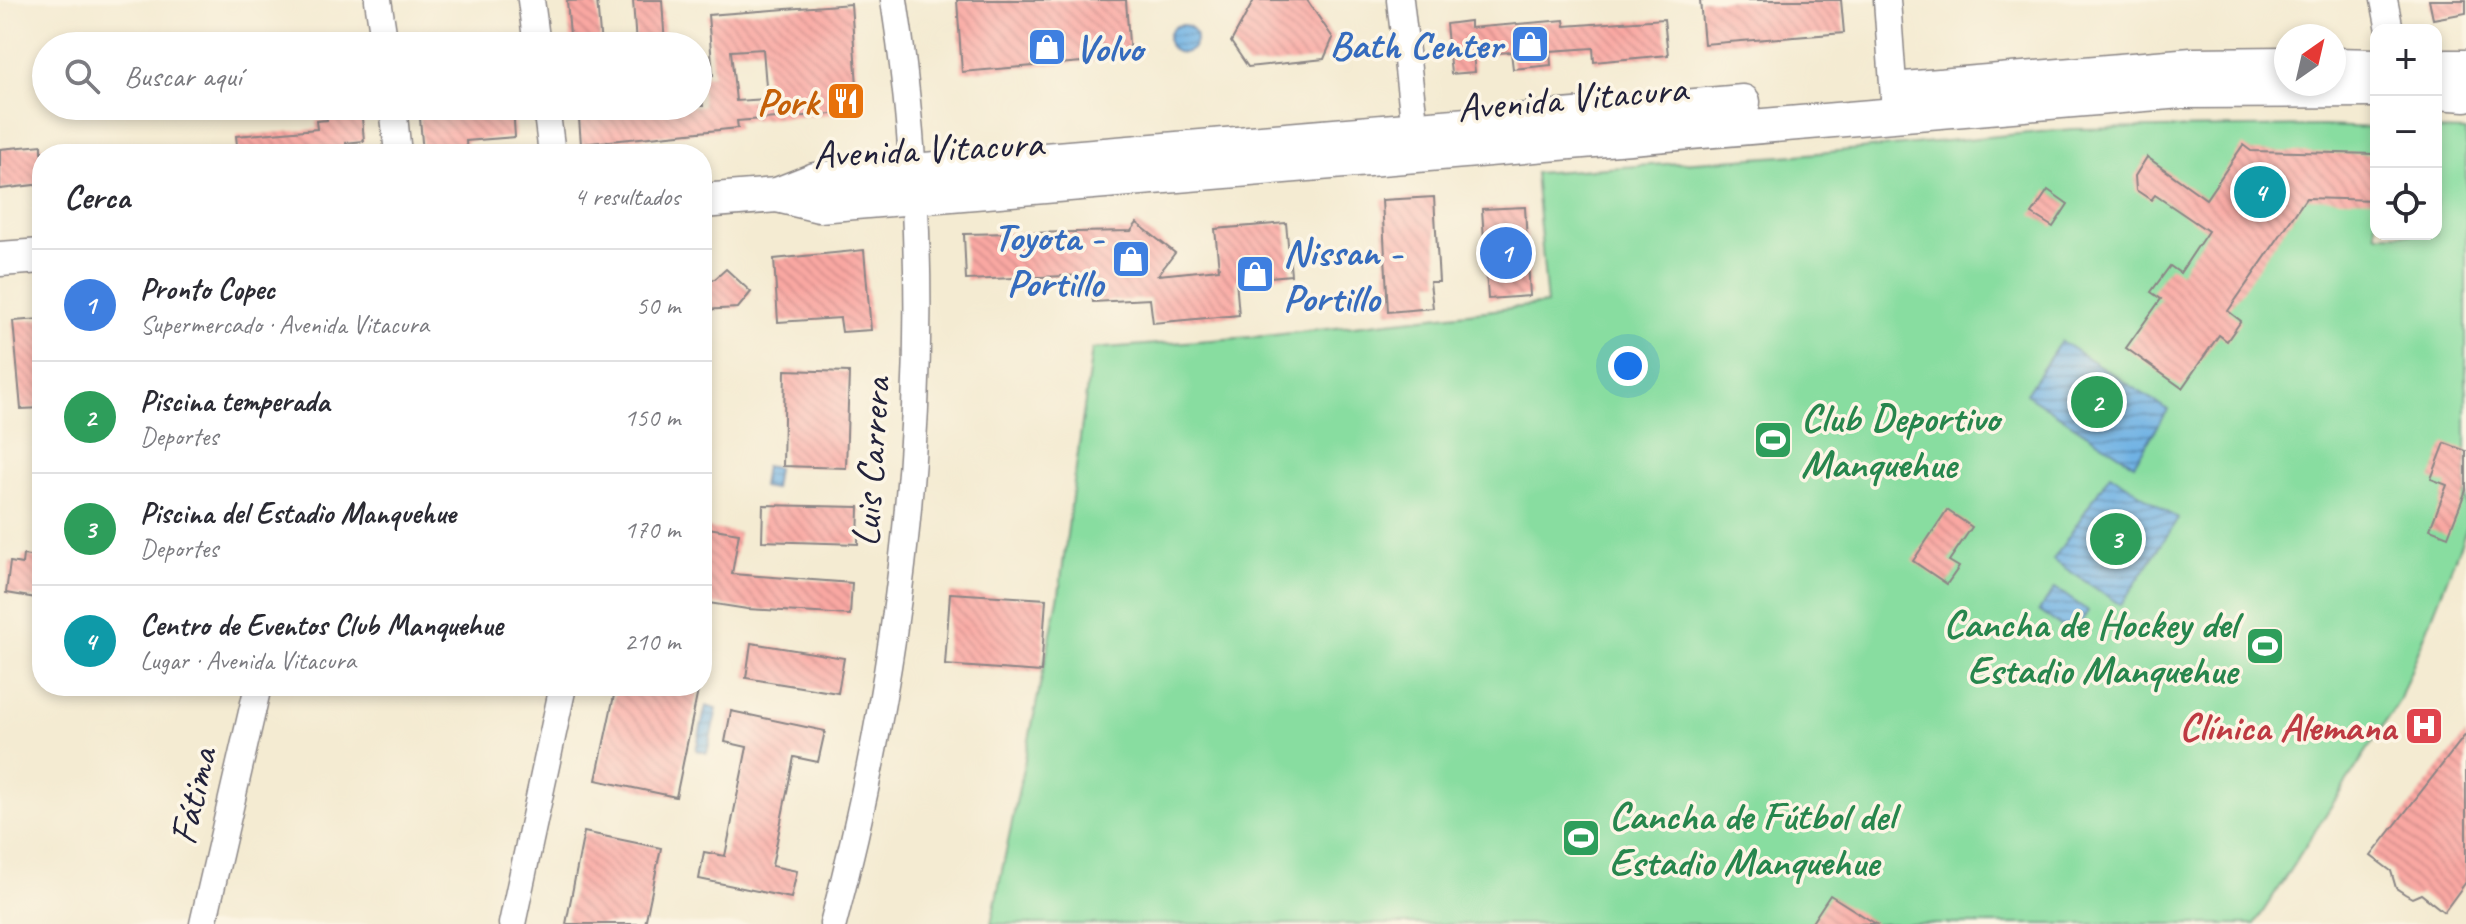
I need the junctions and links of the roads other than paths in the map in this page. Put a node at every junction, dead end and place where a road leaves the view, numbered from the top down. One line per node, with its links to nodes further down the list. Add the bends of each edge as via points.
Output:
1 (378, 0): 8 (street)
2 (531, 0): 9 (street)
3 (894, 0): 24 (street, Luis Carrera)
4 (1400, 0): 21 (street)
5 (1887, 0): 18 (street)
6 (2384, 0): 7 (street)
7 (2389, 24)
8 (383, 32)
9 (535, 32)
10 (2274, 64): 18 (main road, Avenida Vitacura, via 2192,65)
11 (2346, 65): 12 (main road)
12 (2370, 66)
13 (2442, 67): 14 (main road)
14 (2466, 67)
15 (2370, 90): 18 (main road, Avenida Vitacura)
16 (2442, 92): 17 (main road)
17 (2466, 94)
18 (1894, 102): 21 (main road, Avenida Vitacura); 24 (main road, Avenida Vitacura)
19 (394, 120): 22 (street)
20 (548, 120): 23 (street)
21 (1415, 130): 24 (main road, Avenida Vitacura)
22 (397, 144)
23 (551, 144)
24 (915, 184): 25 (main road, Avenida Vitacura, via 815,180 777,195); 32 (street, Luis Carrera, via 916,422 904,557 882,710)
25 (712, 200)
26 (32, 257): 27 (main road)
27 (0, 259)
28 (256, 696): 30 (street, Fátima)
29 (561, 696): 31 (street)
30 (203, 924)
31 (512, 924)
32 (833, 924)

